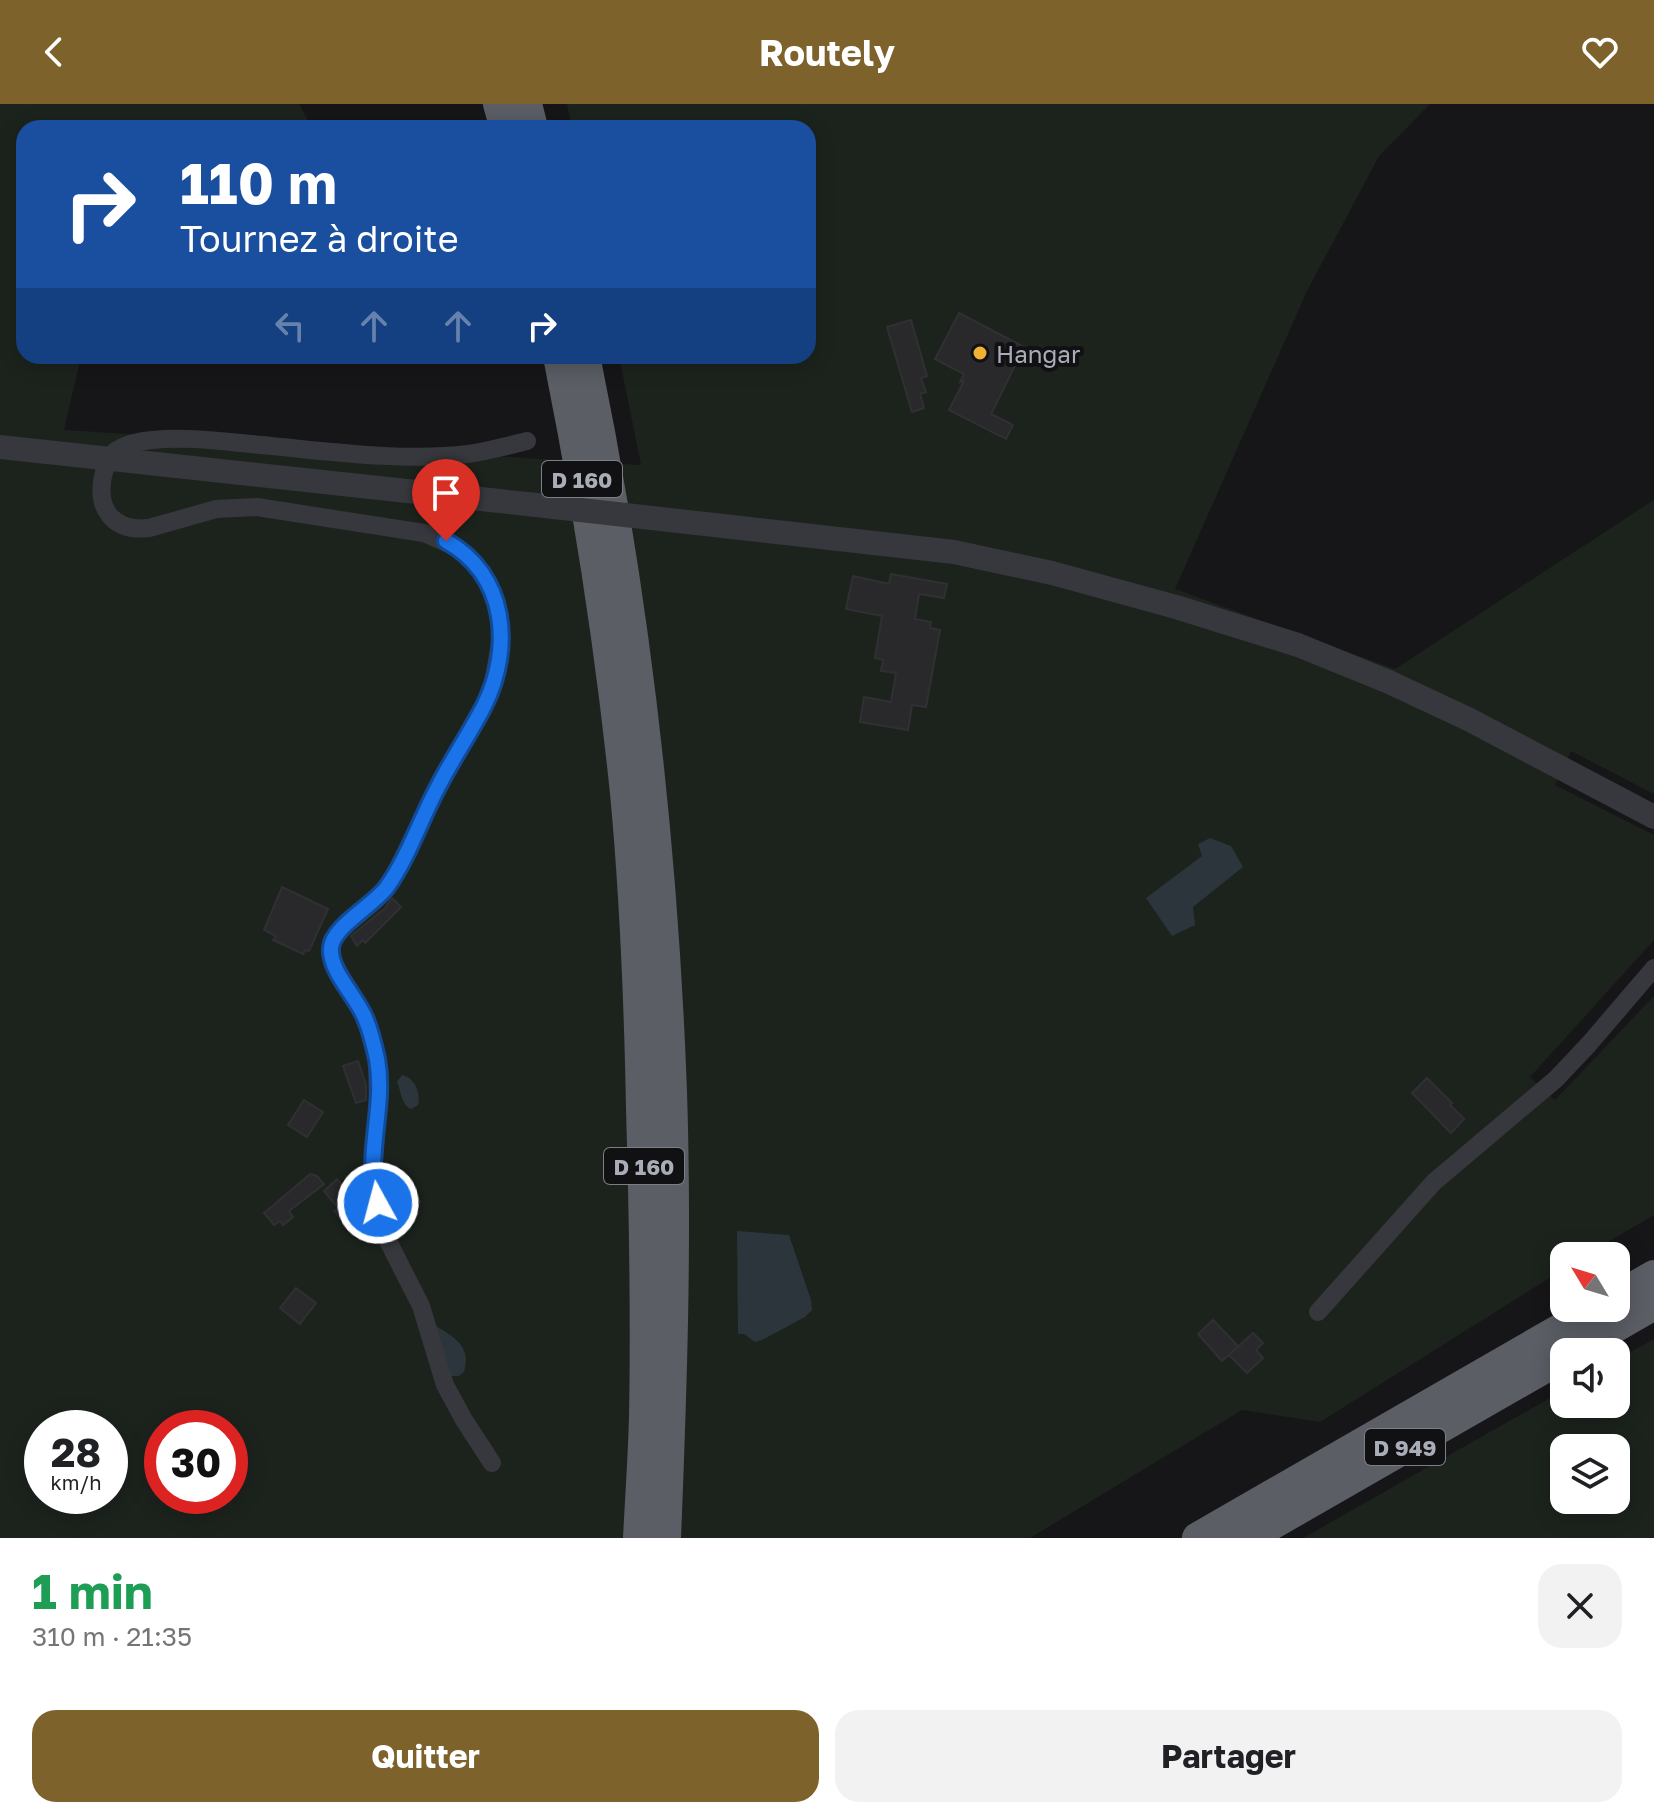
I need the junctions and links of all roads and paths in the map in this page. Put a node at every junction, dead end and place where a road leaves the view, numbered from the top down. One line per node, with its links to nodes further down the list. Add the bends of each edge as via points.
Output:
1 (560, 364): 16 (highway, D 160, via 605,628 632,875 645,1216)
2 (586, 364): 17 (highway, D 160, via 635,657 663,940 673,1252)
3 (527, 441): 5 (street, via 467,454 417,456 152,440 116,450)
4 (0, 447): 5 (street)
5 (109, 459): 6 (street, bridge, via 954,552 1052,573 1298,645 1468,719); 15 (street, via 102,501 126,528 149,528 216,509 257,507 424,533 471,560 496,600 500,643 484,705 394,876 376,900 339,931 330,949 365,1016 377,1061 373,1174 387,1239 421,1306 445,1385)
6 (1654, 817)
7 (1654, 968): 11 (street, via 1556,1079 1434,1182)
8 (1654, 1276): 9 (highway)
9 (1630, 1290)
10 (1654, 1304): 13 (highway)
11 (1318, 1312)
12 (1574, 1322): 18 (highway, D 949)
13 (1595, 1338)
14 (1550, 1364): 19 (highway, D 949)
15 (492, 1463)
16 (639, 1538)
17 (665, 1538)
18 (1198, 1538)
19 (1247, 1538)

